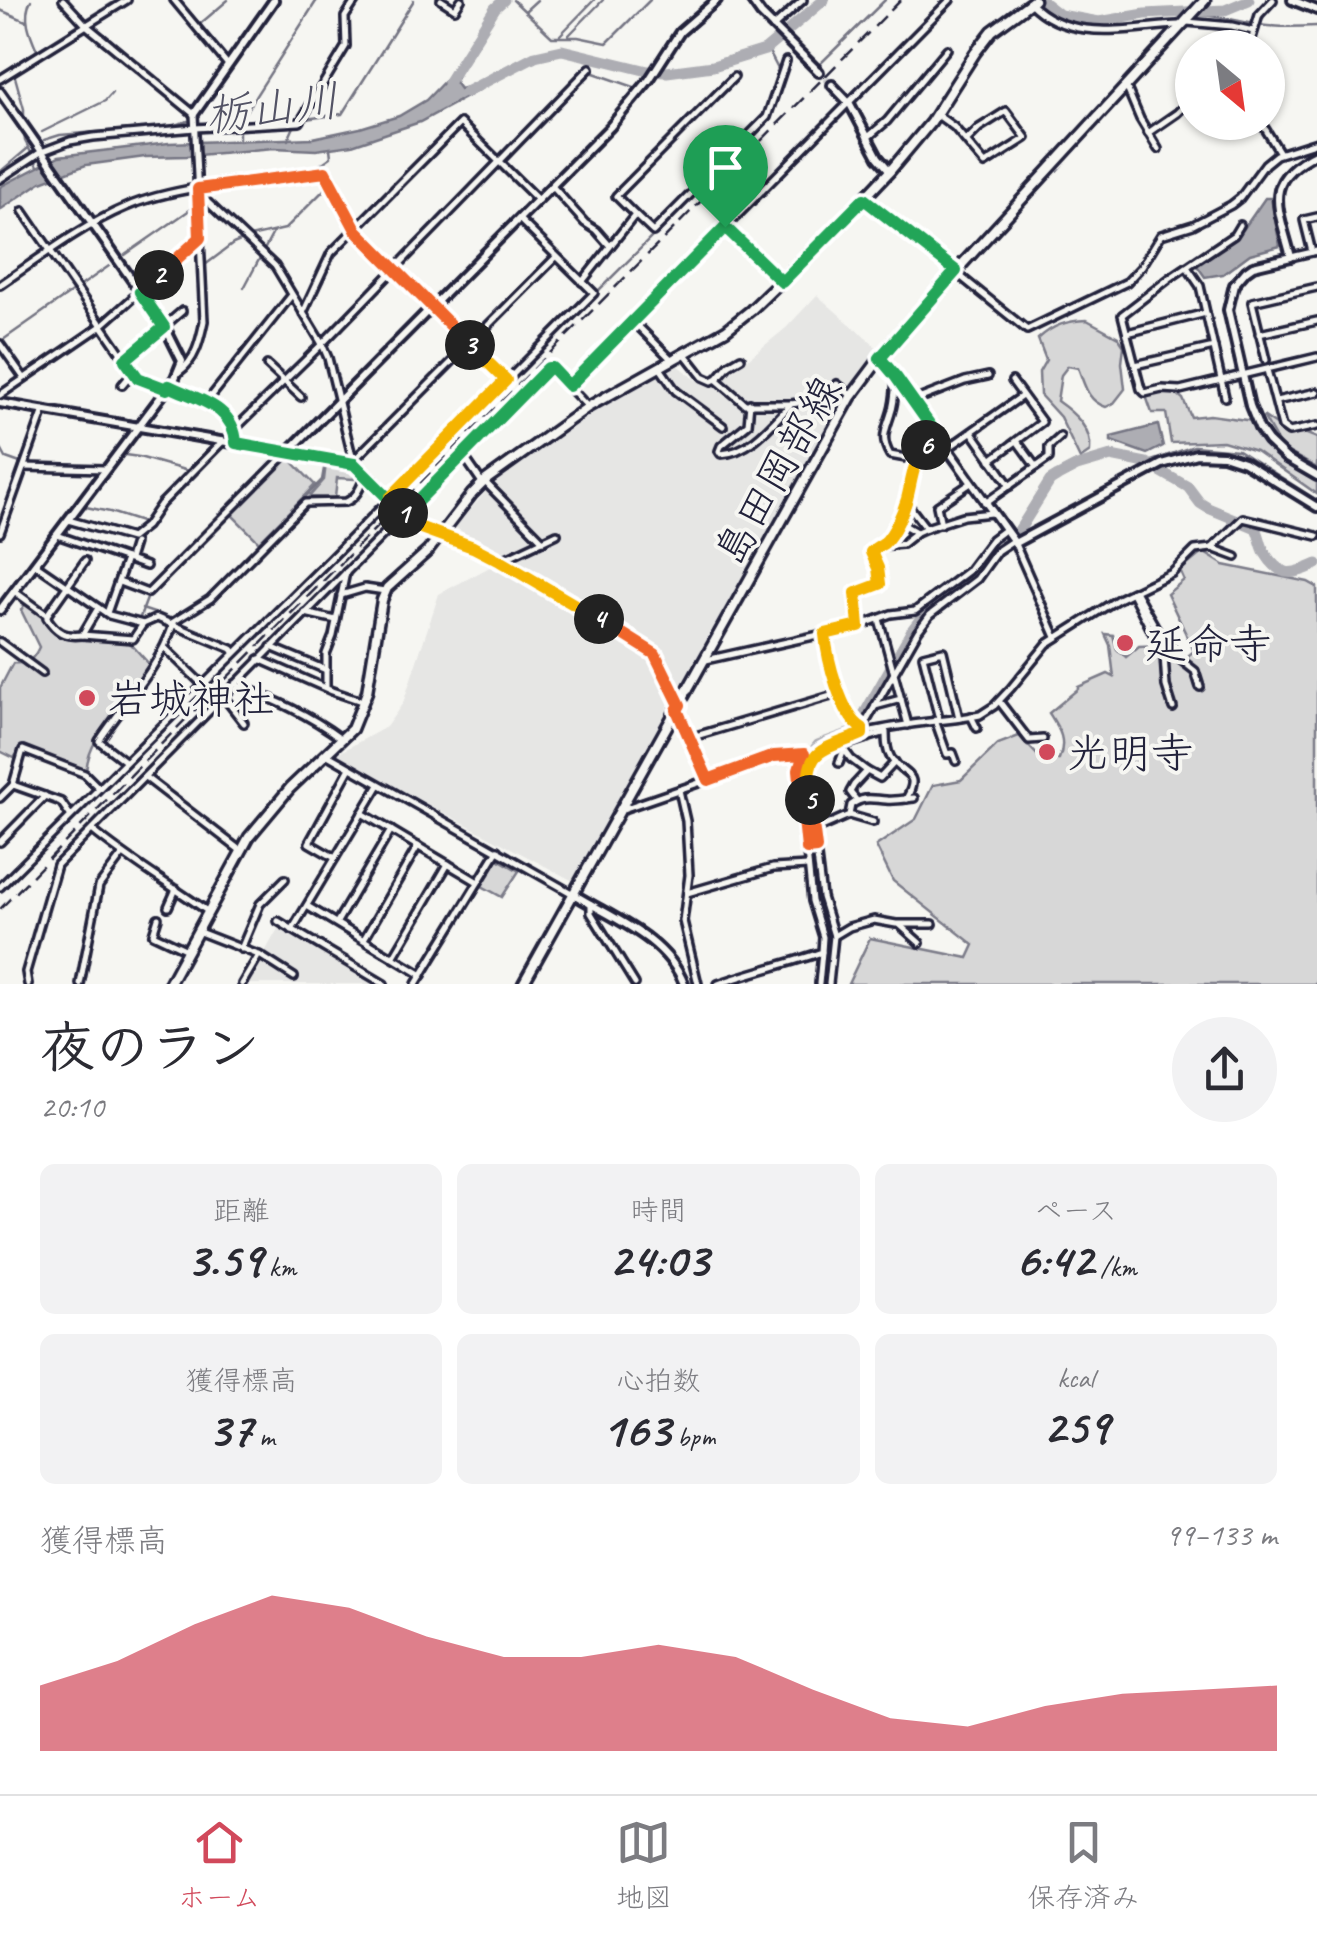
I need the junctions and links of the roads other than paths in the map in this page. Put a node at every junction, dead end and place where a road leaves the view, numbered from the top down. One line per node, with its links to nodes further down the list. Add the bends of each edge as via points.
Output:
1 (63, 0): 18 (street)
2 (127, 0): 18 (street)
3 (174, 0): 23 (street)
4 (274, 0): 23 (street)
5 (356, 0): 37 (street, via 345,17 346,46 300,122)
6 (441, 0): 7 (street, via 455,9)
7 (461, 0)
8 (717, 0): 50 (street, via 680,32 610,127)
9 (751, 0): 19 (street)
10 (804, 0): 19 (street)
11 (950, 0): 31 (street)
12 (1205, 0): 17 (main road, 島田岡部線)
13 (1273, 0): 20 (street)
14 (1292, 0): 16 (street)
15 (1032, 1): 17 (street, via 1058,22 1089,31); 33 (main road, via 992,31)
16 (1317, 10)
17 (1184, 23): 20 (street); 29 (main road, 島田岡部線)
18 (86, 25): 27 (street); 32 (street)
19 (774, 28): 25 (street)
20 (1253, 30)
21 (948, 49): 39 (street)
22 (786, 61): 55 (street, via 767,117 653,232)
23 (228, 65): 32 (street)
24 (590, 68): 47 (street)
25 (820, 72)
26 (734, 76): 55 (street, via 616,196)
27 (0, 79)
28 (832, 85): 31 (street)
29 (1126, 86): 38 (street); 70 (main road, 島田岡部線)
30 (0, 92): 46 (street)
31 (850, 104): 39 (street); 60 (street)
32 (194, 114): 37 (street)
33 (936, 114): 41 (street); 48 (main road)
34 (1175, 114): 38 (street)
35 (453, 116): 36 (street)
36 (460, 123): 47 (street); 61 (street)
37 (195, 129): 46 (street, via 93,137); 51 (street)
38 (1148, 133): 43 (street)
39 (867, 138): 48 (street)
40 (1272, 140): 44 (street)
41 (966, 141): 41 (street, via 986,164 1026,138 1006,111)
42 (1317, 142): 44 (street)
43 (1158, 150)
44 (1280, 153): 70 (street, via 1231,205 1161,235 1128,282 1027,330)
45 (1317, 153): 66 (street, via 1291,168 1279,188)
46 (37, 155): 49 (street); 58 (street)
47 (499, 161): 53 (street); 69 (street)
48 (890, 170): 52 (main road)
49 (0, 179)
50 (552, 186): 53 (street); 63 (street)
51 (199, 192): 58 (street, via 138,202); 61 (street, via 325,172); 62 (street); 76 (street, via 275,266)
52 (864, 199): 70 (street); 72 (main road)
53 (538, 200): 57 (street)
54 (23, 211): 64 (street)
55 (635, 215): 63 (street)
56 (1317, 216): 65 (street, via 1304,220)
57 (519, 219): 67 (street); 77 (street)
58 (92, 224): 64 (street); 75 (street)
59 (1240, 225): 68 (street)
60 (725, 227): 72 (street); 81 (street)
61 (356, 230): 69 (street); 79 (street, via 329,256)
62 (200, 238): 75 (street); 103 (street, via 202,334)
63 (610, 246): 71 (street)
64 (48, 250): 73 (street); 83 (street)
65 (1315, 251): 66 (street)
66 (1291, 256): 104 (street, via 1254,266 1230,294)
67 (556, 257): 71 (street); 88 (street)
68 (1187, 266): 80 (street); 85 (street, via 1122,315)
69 (398, 271): 77 (street); 89 (street)
70 (956, 271): 94 (main road, 島田岡部線)
71 (582, 282): 109 (street, via 594,293)
72 (782, 282): 91 (main road, via 726,330)
73 (0, 285)
74 (1317, 287): 86 (street, via 1252,302)
75 (140, 292): 83 (street); 84 (street)
76 (292, 295): 79 (street); 126 (street)
77 (432, 306): 88 (street); 122 (street)
78 (182, 310): 84 (street)
79 (303, 313): 89 (street)
80 (1206, 314): 85 (street); 90 (street)
81 (632, 321): 97 (street); 114 (street)
82 (1317, 321): 86 (street)
83 (101, 326): 95 (street); 107 (street)
84 (164, 327): 95 (street); 103 (street, via 182,360)
85 (1126, 333): 99 (street)
86 (1260, 334): 96 (street)
87 (0, 344): 107 (street)
88 (470, 345): 109 (street); 145 (street)
89 (323, 346): 112 (street); 122 (street)
90 (1214, 347): 99 (street); 108 (street)
91 (685, 354): 97 (main road); 110 (street, via 703,377)
92 (1317, 357): 101 (street)
93 (741, 358): 110 (street)
94 (880, 358): 106 (street); 118 (main road, 島田岡部線)
95 (125, 360): 102 (street)
96 (1266, 360)
97 (673, 361): 100 (main road)
98 (268, 365): 112 (street)
99 (1134, 365): 108 (street, via 1144,393)
100 (660, 368): 129 (main road); 132 (street, via 676,391)
101 (1267, 369): 104 (street); 125 (street)
102 (134, 372): 113 (street); 115 (street)
103 (180, 372): 115 (street)
104 (1242, 374): 108 (street); 151 (street, via 1263,435)
105 (988, 376): 123 (street)
106 (896, 377): 123 (street); 146 (street, via 884,445 890,455)
107 (24, 378): 117 (street)
108 (1221, 379): 121 (street)
109 (506, 380): 155 (street)
110 (716, 380): 127 (street)
111 (1012, 380): 119 (street)
112 (286, 382): 120 (street); 134 (street)
113 (122, 385)
114 (569, 386): 129 (street); 143 (street, via 548,368)
115 (168, 388): 126 (street); 131 (street)
116 (1317, 392): 125 (street)
117 (0, 394)
118 (852, 396): 128 (street, via 837,384 818,400); 207 (main road, 島田岡部線)
119 (1023, 396): 135 (street); 138 (street, via 1042,422)
120 (301, 397)
121 (1225, 397)
122 (339, 400): 142 (street); 145 (street)
123 (913, 401): 136 (street)
124 (0, 402): 130 (street)
125 (1275, 402): 133 (street, via 1290,432)
126 (206, 403): 134 (street)
127 (750, 404): 128 (street); 128 (street, via 748,424 720,446 721,454 744,448)
128 (791, 404)
129 (588, 407): 152 (main road)
130 (44, 410): 131 (street); 147 (street)
131 (138, 426): 139 (street); 149 (street)
132 (724, 426)
133 (1317, 426)
134 (235, 429): 140 (street)
135 (972, 432): 141 (street); 144 (street)
136 (937, 435): 141 (street); 146 (street)
137 (1060, 437): 148 (street)
138 (1017, 440): 144 (street); 148 (street)
139 (223, 441): 140 (street); 161 (street, via 131,538)
140 (236, 443): 142 (street)
141 (947, 450): 153 (street)
142 (288, 452): 145 (street); 183 (street, via 148,592)
143 (463, 455): 152 (street); 160 (street)
144 (992, 460): 154 (street)
145 (354, 462): 150 (street)
146 (916, 462): 156 (street)
147 (23, 467): 149 (street); 166 (street)
148 (1036, 467): 154 (street)
149 (106, 468): 161 (street)
150 (366, 474): 155 (street); 197 (street, via 346,502 305,504 210,599)
151 (1317, 476)
152 (484, 483): 169 (main road); 172 (street)
153 (971, 484): 157 (street); 163 (street, via 937,506)
154 (1010, 486): 157 (street)
155 (390, 498): 160 (street); 205 (street)
156 (906, 502): 162 (street); 164 (street)
157 (985, 503): 159 (street)
158 (1317, 506): 171 (street, via 1233,458 1196,454)
159 (992, 513): 163 (street); 171 (street)
160 (404, 515): 169 (street); 182 (street)
161 (68, 520): 167 (street)
162 (897, 521): 165 (street); 174 (street)
163 (940, 524): 164 (street)
164 (926, 528): 165 (street)
165 (917, 532): 174 (street, via 902,544)
166 (0, 534)
167 (57, 534): 177 (street); 180 (street)
168 (557, 534): 172 (street)
169 (441, 535): 179 (street); 186 (main road)
170 (1317, 536): 175 (street, via 1246,518)
171 (1010, 537): 194 (street, via 992,539 968,571 923,606); 201 (street); 209 (street, via 977,579 930,615)
172 (543, 541): 179 (street)
173 (134, 543): 177 (street)
174 (876, 547): 198 (street, via 871,552 880,584 856,593)
175 (1212, 548): 176 (street); 187 (street, via 1196,550 1172,573)
176 (1236, 557)
177 (128, 559): 181 (street); 183 (street)
178 (85, 561): 184 (street)
179 (500, 561): 221 (street, via 655,654)
180 (35, 564): 184 (street); 185 (street)
181 (146, 566)
182 (346, 570): 188 (street); 192 (street)
183 (118, 582): 191 (street)
184 (68, 587): 190 (street); 193 (street)
185 (14, 591): 189 (street); 193 (street)
186 (385, 591): 188 (street); 219 (main road)
187 (1133, 592): 201 (street); 214 (street, via 1195,671); 222 (street, via 1164,655)
188 (341, 594): 195 (street)
189 (1, 606)
190 (98, 608): 191 (street); 199 (street)
191 (106, 613): 196 (street)
192 (304, 613): 195 (street); 203 (street)
193 (47, 615): 199 (street, via 58,632)
194 (880, 619): 198 (street); 209 (street)
195 (336, 620): 208 (street)
196 (142, 624): 197 (street, via 156,618); 199 (street, via 133,639)
197 (171, 625): 204 (street); 205 (street)
198 (859, 626): 200 (street)
199 (82, 634)
200 (825, 634): 207 (street); 215 (street)
201 (1056, 637): 218 (street)
202 (0, 642): 210 (street)
203 (271, 647): 206 (street); 208 (street)
204 (165, 648): 211 (street); 238 (street, via 98,741)
205 (234, 652): 211 (street)
206 (259, 659): 212 (street); 213 (street)
207 (704, 660): 221 (main road, 島田岡部線)
208 (326, 670): 213 (street)
209 (894, 672): 217 (street); 220 (street)
210 (42, 674)
211 (202, 684): 238 (street)
212 (234, 684): 216 (street); 232 (street, via 289,705)
213 (326, 686): 219 (street)
214 (1200, 687)
215 (841, 694): 229 (street); 231 (street)
216 (223, 696): 226 (street); 244 (street)
217 (901, 699): 220 (street); 227 (street)
218 (998, 701): 223 (street); 233 (street, via 1029,740)
219 (364, 702): 232 (main road)
220 (875, 706): 229 (street)
221 (678, 707): 231 (street); 253 (main road, 島田岡部線)
222 (1173, 708)
223 (971, 716): 224 (street); 228 (street)
224 (958, 718): 225 (street); 225 (street, via 943,651 924,656)
225 (937, 720): 227 (street); 239 (street, via 946,754 953,752)
226 (244, 723)
227 (904, 725): 229 (street); 230 (street)
228 (977, 728)
229 (862, 731): 234 (street)
230 (886, 732): 234 (street); 240 (street)
231 (689, 738): 245 (street)
232 (342, 739): 235 (main road)
233 (1042, 739)
234 (842, 746): 237 (street); 241 (street); 243 (street)
235 (326, 754): 242 (street); 266 (main road)
236 (804, 754): 237 (street); 245 (street, via 774,756); 264 (street, via 799,770)
237 (812, 759): 260 (street)
238 (125, 761): 248 (street)
239 (956, 761)
240 (894, 762): 243 (street, via 880,778); 252 (street, via 913,780 910,799)
241 (839, 763)
242 (350, 768): 246 (street); 268 (street, via 309,843)
243 (867, 771): 252 (street, via 850,792)
244 (145, 777): 258 (street); 266 (street)
245 (708, 780): 249 (street)
246 (379, 784): 254 (street); 265 (street)
247 (13, 785): 248 (street, via 23,750 85,774); 250 (street); 251 (street)
248 (98, 787): 255 (street)
249 (679, 790): 253 (street); 277 (street)
250 (1, 795)
251 (44, 796): 255 (street, via 61,802); 261 (street)
252 (857, 801): 256 (street)
253 (620, 810): 278 (main road, 島田岡部線)
254 (362, 813): 259 (street); 268 (street)
255 (70, 815): 272 (street)
256 (849, 815): 257 (street); 260 (street)
257 (873, 822)
258 (92, 830): 267 (street); 303 (street, via 54,871)
259 (391, 830): 262 (street); 285 (street)
260 (814, 830): 263 (street)
261 (0, 842)
262 (418, 846): 269 (street); 292 (street)
263 (816, 848): 264 (street); 290 (street)
264 (807, 849): 270 (street)
265 (498, 850): 274 (street); 278 (street)
266 (240, 851): 282 (main road)
267 (123, 854): 276 (street); 304 (street, via 100,886)
268 (335, 858): 280 (street)
269 (448, 864): 274 (street); 298 (street)
270 (808, 866): 277 (street, via 773,868); 291 (street)
271 (0, 874): 272 (street)
272 (7, 879): 275 (street)
273 (284, 880): 294 (street, via 260,904)
274 (478, 882): 299 (street)
275 (0, 886)
276 (176, 889): 281 (street); 282 (street)
277 (687, 893): 312 (street, via 683,921)
278 (574, 895): 279 (street); 309 (main road, 島田岡部線)
279 (590, 904): 310 (street); 311 (street, via 660,948)
280 (307, 906): 285 (street); 288 (street)
281 (168, 907)
282 (207, 911): 289 (main road)
283 (158, 918): 295 (street, via 153,934)
284 (278, 922): 288 (street)
285 (336, 923): 292 (street)
286 (898, 924): 287 (street); 290 (street, via 864,922); 293 (street)
287 (933, 924)
288 (292, 930): 307 (street)
289 (196, 931): 294 (street); 295 (main road)
290 (833, 935): 291 (street); 302 (street)
291 (823, 937): 296 (street)
292 (364, 940): 298 (street)
293 (920, 943)
294 (241, 948): 297 (street)
295 (186, 950): 305 (main road)
296 (822, 952): 301 (street); 313 (street)
297 (259, 956): 300 (street); 306 (street)
298 (393, 958): 299 (street)
299 (422, 975): 308 (street)
300 (294, 977)
301 (819, 982): 302 (street)
302 (829, 982)
303 (28, 984)
304 (80, 984)
305 (168, 984)
306 (242, 984)
307 (384, 984)
308 (416, 984)
309 (523, 984)
310 (635, 984)
311 (684, 984)
312 (698, 984)
313 (718, 984)

